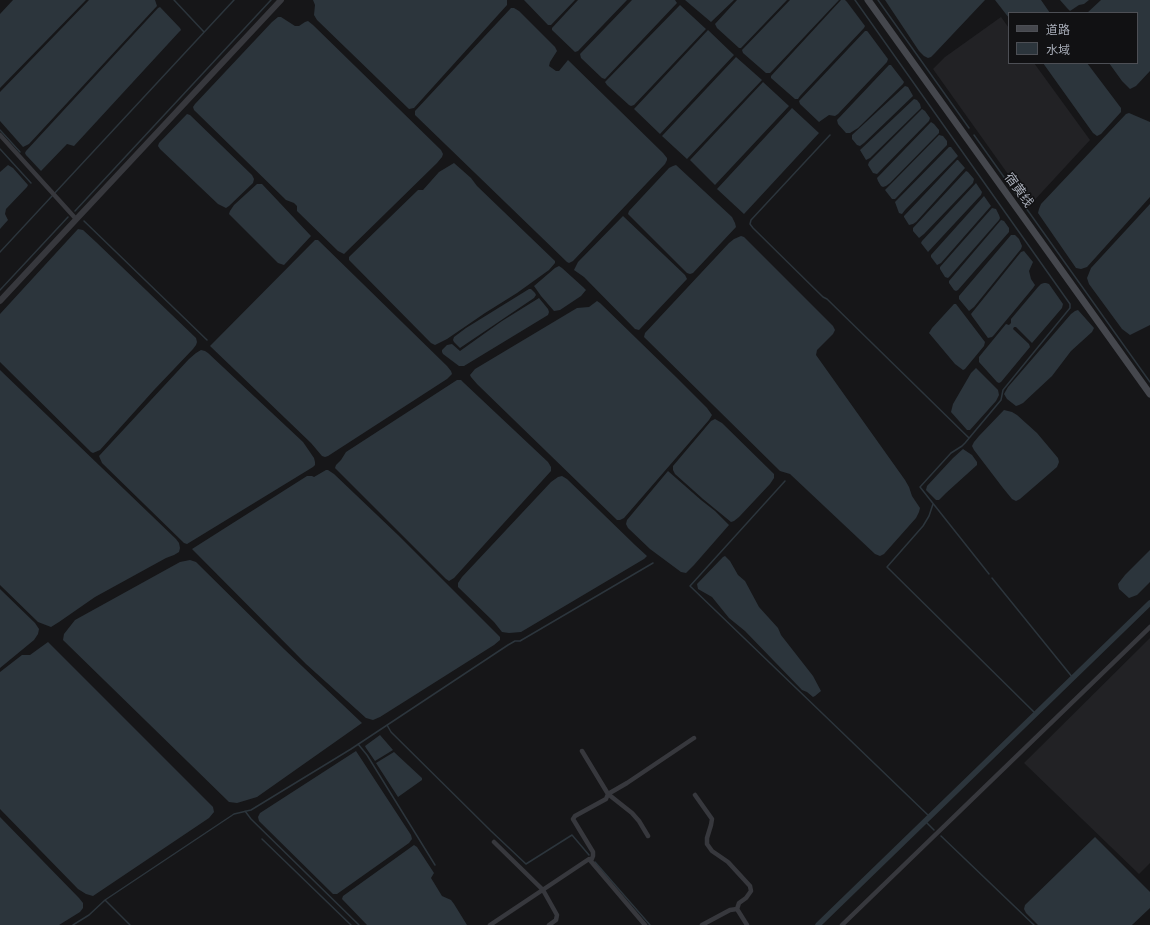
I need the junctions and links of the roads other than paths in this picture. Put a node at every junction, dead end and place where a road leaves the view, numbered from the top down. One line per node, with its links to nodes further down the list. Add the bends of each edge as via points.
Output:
1 (281, 0): 4 (street)
2 (868, 0): 6 (main road, 宿黄线)
3 (0, 135): 4 (street)
4 (76, 219): 5 (street)
5 (0, 301)
6 (1150, 394)
7 (1150, 627): 22 (street)
8 (694, 738): 10 (street)
9 (582, 751): 10 (street)
10 (608, 794): 12 (street, via 632,813); 14 (street, via 606,799 573,818 592,852)
11 (695, 795): 16 (street, via 712,819 707,844 750,886 751,891 739,903)
12 (648, 836)
13 (494, 842): 15 (street)
14 (591, 861): 15 (street, via 589,859); 19 (street)
15 (543, 890): 17 (street); 18 (street, via 557,915 556,920)
16 (737, 910): 20 (street, via 730,910); 21 (street)
17 (490, 925)
18 (550, 925)
19 (645, 925)
20 (702, 925)
21 (747, 925)
22 (842, 925)

